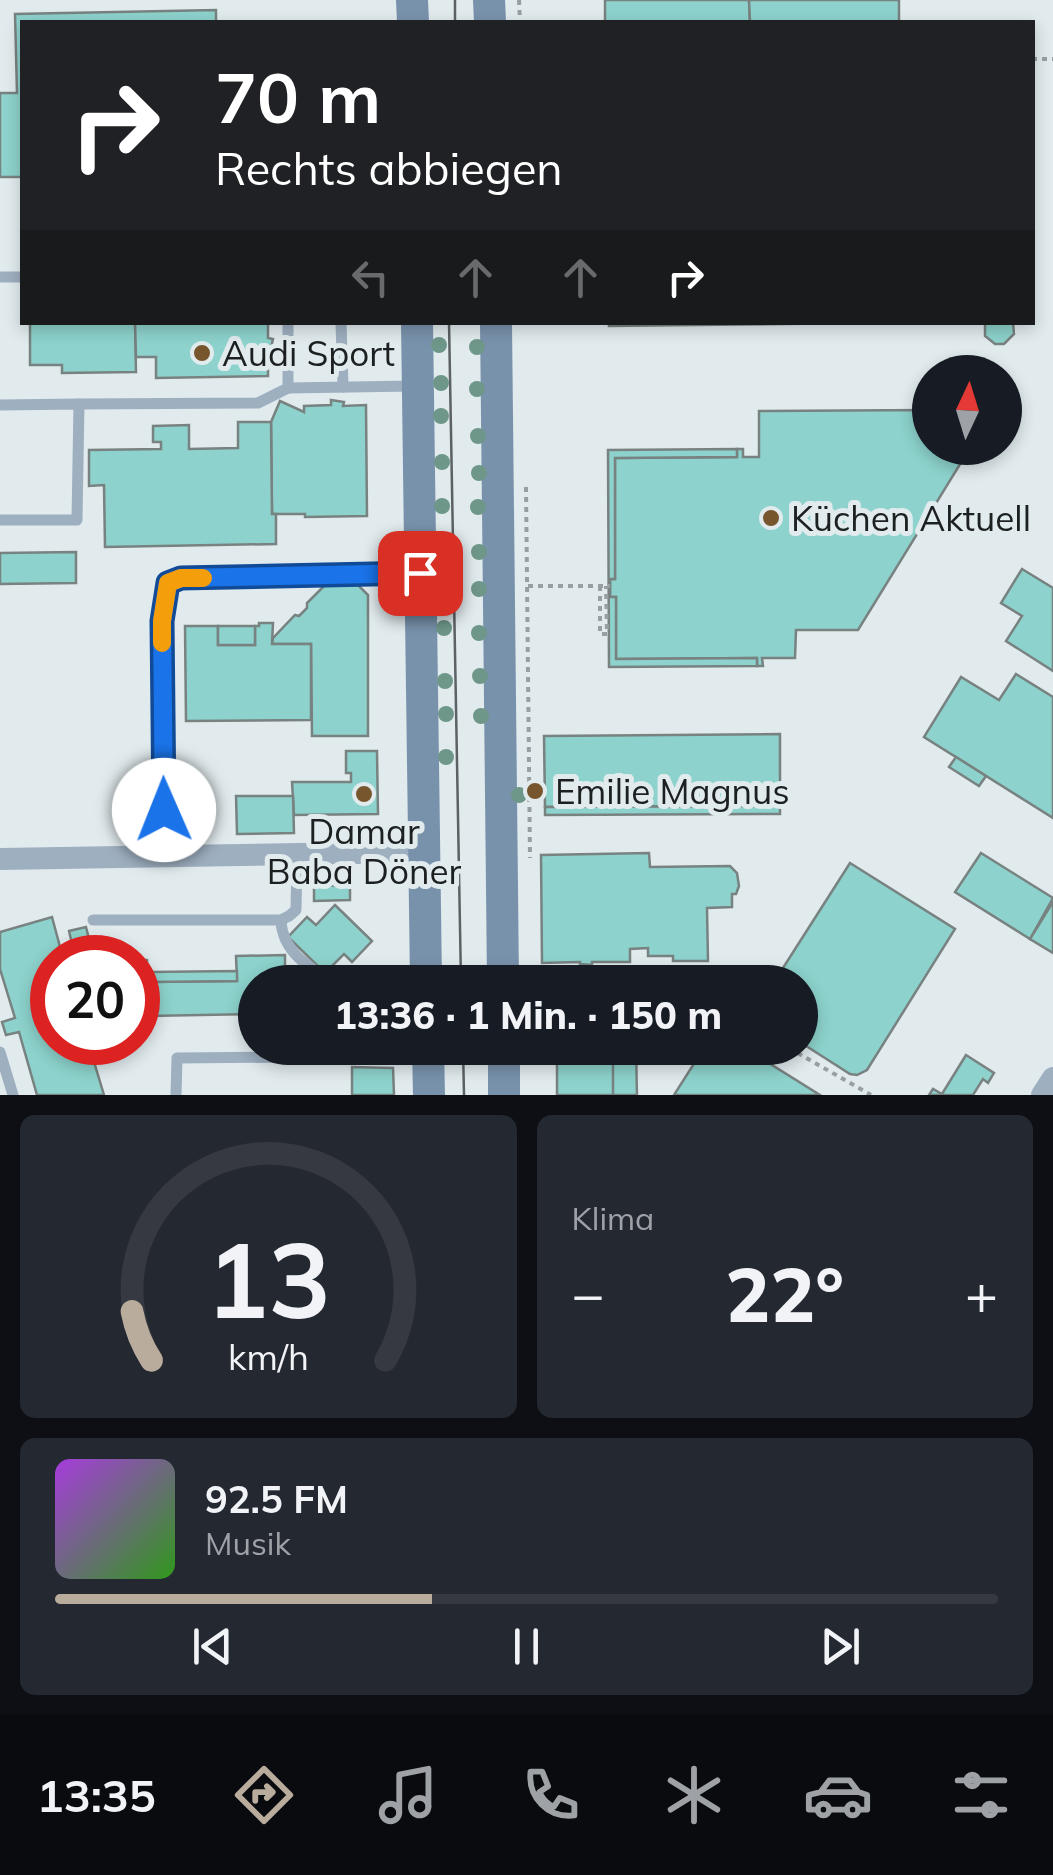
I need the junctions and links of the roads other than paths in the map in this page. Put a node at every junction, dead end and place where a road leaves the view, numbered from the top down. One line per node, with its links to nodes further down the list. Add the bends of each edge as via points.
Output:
1 (288, 325): 7 (lane)
2 (341, 325): 6 (lane)
3 (417, 325): 5 (main road)
4 (496, 325): 20 (main road)
5 (418, 386): 6 (lane); 11 (main road)
6 (343, 387): 7 (lane)
7 (288, 388): 8 (lane, via 258,403)
8 (79, 404): 9 (lane); 10 (lane, via 77,520)
9 (0, 405)
10 (0, 520)
11 (420, 573): 12 (main road); 14 (lane, via 168,583 162,621)
12 (423, 852): 13 (street); 19 (main road)
13 (297, 854): 14 (street); 17 (lane, via 296,910)
14 (165, 856): 15 (street)
15 (0, 859)
16 (93, 920): 17 (lane)
17 (281, 920): 18 (lane, via 285,942)
18 (308, 965)
19 (426, 965)
20 (503, 965)
21 (0, 1052): 26 (lane)
22 (238, 1057): 27 (lane, via 177,1058)
23 (428, 1065): 28 (main road)
24 (504, 1065): 29 (main road)
25 (1053, 1078): 30 (street)
26 (13, 1095)
27 (176, 1095)
28 (429, 1095)
29 (504, 1095)
30 (1042, 1095)

